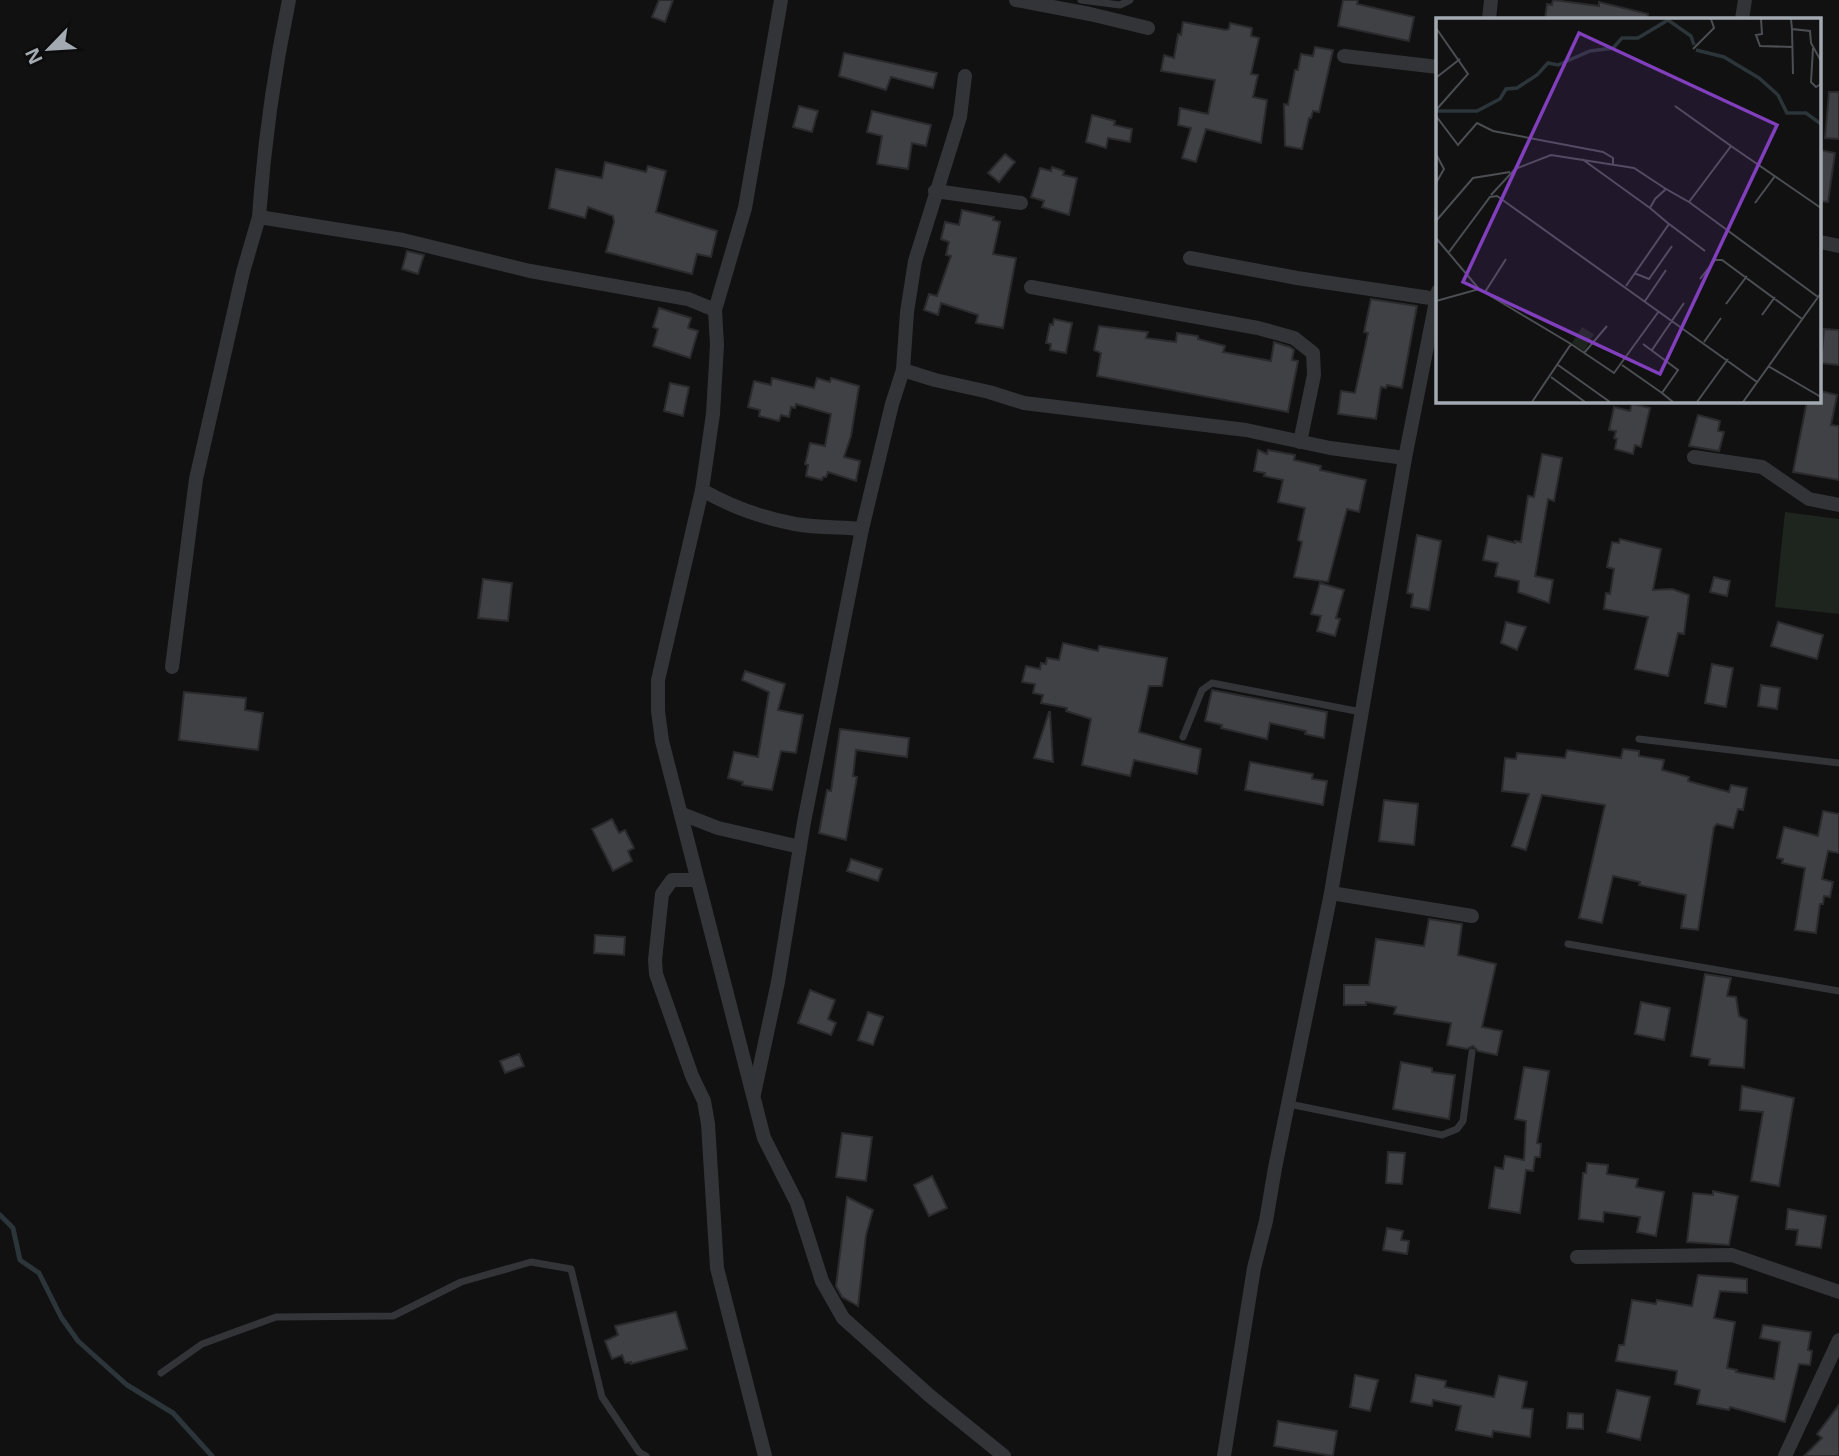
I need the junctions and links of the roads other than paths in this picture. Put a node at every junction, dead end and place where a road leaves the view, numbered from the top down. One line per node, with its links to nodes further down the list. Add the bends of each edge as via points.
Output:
1 (289, 0): 16 (street, via 275,71)
2 (782, 0): 21 (street, via 745,208)
3 (1016, 0): 10 (street)
4 (1081, 0): 5 (lane, via 1120,5)
5 (1130, 0)
6 (1491, 0): 8 (street)
7 (1745, 0): 9 (street)
8 (1489, 18)
9 (1742, 18)
10 (1148, 28)
11 (1344, 56): 12 (street)
12 (1436, 67)
13 (965, 76): 14 (street, via 960,117)
14 (935, 191): 15 (street); 22 (street, via 915,261)
15 (1021, 203)
16 (258, 217): 21 (street, via 403,240 530,271 688,299); 29 (street, via 196,479)
17 (1191, 258): 19 (street, via 1297,278)
18 (1031, 287): 23 (street, via 1294,338 1313,353 1314,360)
19 (1436, 295)
20 (1436, 300): 25 (street)
21 (715, 310): 26 (street, via 713,414)
22 (903, 370): 23 (street, via 1024,403 1246,430); 28 (street)
23 (1300, 442): 25 (street)
24 (1694, 457): 27 (street, via 1762,467 1809,499)
25 (1405, 458): 30 (street)
26 (702, 489): 28 (street, via 794,524); 34 (street, via 658,680 662,741)
27 (1839, 505)
28 (862, 529): 35 (street)
29 (172, 667)
30 (1362, 712): 31 (lane, via 1212,683 1202,690); 37 (street)
31 (1183, 737)
32 (1639, 738): 33 (lane)
33 (1839, 763)
34 (682, 814): 35 (street, via 718,828); 36 (street)
35 (800, 847): 42 (street)
36 (697, 880): 42 (street); 49 (street, via 672,880 662,894 656,974 704,1101 717,1268)
37 (1331, 893): 38 (street); 43 (street)
38 (1472, 916)
39 (1568, 944): 40 (lane)
40 (1839, 991)
41 (1472, 1052): 43 (lane, via 1463,1121 1442,1135)
42 (753, 1099): 50 (street, via 764,1138 797,1203 822,1281 843,1318)
43 (1289, 1104): 51 (street, via 1254,1268)
44 (1577, 1257): 45 (street, via 1732,1255)
45 (1839, 1292)
46 (1839, 1340): 52 (street)
47 (161, 1373): 48 (lane, via 202,1344 276,1317 393,1316 461,1282 531,1262 571,1269 602,1397)
48 (646, 1456)
49 (765, 1456)
50 (1004, 1456)
51 (1224, 1456)
52 (1785, 1456)

